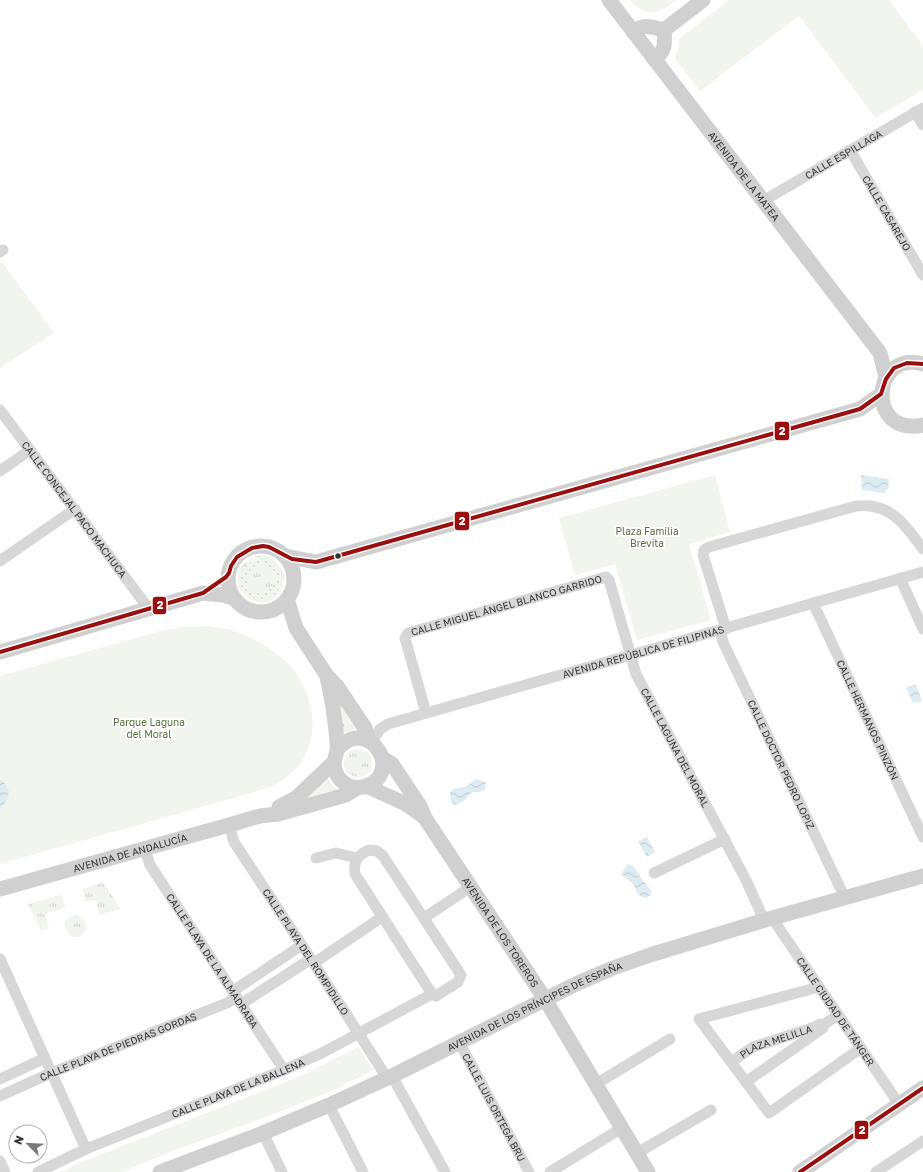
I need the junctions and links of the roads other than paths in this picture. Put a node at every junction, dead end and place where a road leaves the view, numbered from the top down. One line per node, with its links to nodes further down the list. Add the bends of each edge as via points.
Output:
1 (609, 0): 4 (street, AVENIDA DE LA MATEA)
2 (703, 0): 3 (street)
3 (664, 30): 4 (street, via 648,26 639,27); 5 (street, via 665,46)
4 (633, 32): 5 (street, AVENIDA DE LA MATEA)
5 (654, 59): 9 (street, AVENIDA DE LA MATEA)
6 (919, 110): 7 (street); 8 (street, CALLE ESPILLAGA)
7 (923, 125)
8 (850, 150): 9 (street, CALLE ESPILLAGA); 10 (street, CALLE CASAREJO)
9 (763, 201): 11 (street, AVENIDA DE LA MATEA)
10 (923, 276)
11 (880, 352): 12 (street, AVENIDA DE LA MATEA); 14 (street, AVENIDA DE LA MATEA)
12 (901, 364): 13 (street); 14 (street)
13 (923, 364)
14 (886, 376): 15 (street)
15 (881, 394): 16 (street); 18 (street, via 881,402)
16 (860, 409): 18 (street); 26 (street)
17 (0, 410): 20 (street, CALLE CONCEJAL PACO MACHUCA)
18 (888, 415): 19 (street, via 904,425)
19 (923, 425)
20 (30, 450): 21 (street); 22 (street, CALLE CONCEJAL PACO MACHUCA)
21 (0, 471)
22 (75, 509): 25 (street); 35 (street, CALLE CONCEJAL PACO MACHUCA)
23 (923, 549): 39 (street, CALLE DOCTOR PEDRO LOPIZ, via 897,518 886,510 874,506 856,506 708,547 703,555)
24 (285, 556): 26 (street); 28 (street, via 269,547 251,548 236,558); 30 (street, via 292,567)
25 (0, 561)
26 (316, 562): 30 (street)
27 (923, 572): 29 (street, AVENIDA REPÚBLICA DE FILIPINAS)
28 (228, 575): 31 (street); 32 (street)
29 (900, 578): 34 (street, AVENIDA REPÚBLICA DE FILIPINAS); 38 (street)
30 (294, 580): 33 (street)
31 (204, 594): 32 (street, via 223,595); 35 (street)
32 (235, 599): 36 (street, via 251,610)
33 (287, 599): 36 (street); 37 (street)
34 (813, 603): 39 (street, AVENIDA REPÚBLICA DE FILIPINAS); 51 (street, CALLE HERMANOS PINZÓN)
35 (148, 609): 40 (street)
36 (270, 610): 37 (street)
37 (296, 628): 42 (street)
38 (923, 629)
39 (723, 630): 41 (street, AVENIDA REPÚBLICA DE FILIPINAS); 60 (street, CALLE DOCTOR PEDRO LOPIZ, via 723,642)
40 (0, 652)
41 (630, 654): 43 (street, AVENIDA REPÚBLICA DE FILIPINAS); 43 (street, CALLE MIGUEL ÁNGEL BLANCO GARRIDO, via 610,580 606,577 408,633 405,638); 52 (street, CALLE LAGUNA DEL MORAL, via 636,674)
42 (327, 676): 44 (street, via 337,686 365,728); 45 (street, via 333,702)
43 (426, 713): 44 (street, AVENIDA REPÚBLICA DE FILIPINAS, via 388,724)
44 (370, 741): 45 (street, via 355,738 342,744); 46 (street, via 377,746)
45 (336, 756): 47 (street, via 335,770 338,777 349,786); 48 (street, AVENIDA DE ANDALUCÍA, via 296,798)
46 (382, 758): 47 (street, via 383,765 378,778); 49 (street, AVENIDA DE LOS TOREROS, via 392,764)
47 (361, 787): 48 (street, AVENIDA DE ANDALUCÍA, via 346,795 278,814); 49 (street, AVENIDA DE LOS TOREROS, via 406,804)
48 (260, 816): 50 (street, AVENIDA DE ANDALUCÍA)
49 (425, 818): 70 (street, AVENIDA DE LOS TOREROS)
50 (229, 825): 53 (street, AVENIDA DE ANDALUCÍA); 64 (street, CALLE PLAYA DEL ROMPIDILLO, via 234,842)
51 (923, 837)
52 (725, 839): 56 (street); 63 (street, CALLE LAGUNA DEL MORAL)
53 (145, 849): 58 (street, AVENIDA DE ANDALUCÍA); 69 (street, CALLE PLAYA DE LA ALMADRABA, via 150,865)
54 (316, 858): 55 (street, via 336,853)
55 (357, 858): 61 (street, via 355,874); 62 (street, via 370,850 377,851 383,856)
56 (654, 873)
57 (923, 876): 60 (street, AVENIDA DE LOS PRÍNCIPES DE ESPAÑA)
58 (0, 889)
59 (463, 892): 62 (street)
60 (845, 898): 63 (street, AVENIDA DE LOS PRÍNCIPES DE ESPAÑA)
61 (382, 917): 66 (street); 68 (street)
62 (424, 918): 68 (street, CALLE PLAYA DE LA BALLENA, via 461,975 458,982 436,996)
63 (768, 919): 67 (street, CALLE CIUDAD DE TÁNGER); 70 (street, AVENIDA DE LOS PRÍNCIPES DE ESPAÑA, via 620,966)
64 (302, 945): 66 (street, CALLE PLAYA DEL ROMPIDILLO); 69 (street)
65 (0, 959): 77 (street)
66 (313, 961): 69 (street); 73 (street, CALLE PLAYA DEL ROMPIDILLO)
67 (819, 987): 71 (street, CALLE CIUDAD DE TÁNGER); 78 (street, via 699,1019)
68 (432, 994): 73 (street, CALLE PLAYA DE LA BALLENA)
69 (237, 998): 79 (street, CALLE PLAYA DE LA ALMADRABA); 80 (street, CALLE PLAYA DE PIEDRAS GORDAS)
70 (545, 999): 75 (street, AVENIDA DE LOS PRÍNCIPES DE ESPAÑA); 84 (street, AVENIDA DE LOS TOREROS)
71 (838, 1015): 72 (street, PLAZA MELILLA); 76 (street, CALLE CIUDAD DE TÁNGER)
72 (823, 1025): 78 (street, PLAZA MELILLA, via 753,1047); 83 (street, PLAZA MELILLA, via 823,1028)
73 (358, 1032): 79 (street, CALLE PLAYA DE LA BALLENA); 81 (street, CALLE PLAYA DEL ROMPIDILLO)
74 (670, 1039): 84 (street)
75 (459, 1042): 81 (street, AVENIDA DE LOS PRÍNCIPES DE ESPAÑA); 103 (street, CALLE LUIS ORTEGA BRU)
76 (861, 1048): 83 (street, via 769,1113); 87 (street, CALLE CIUDAD DE TÁNGER)
77 (44, 1058): 80 (street); 82 (street, CALLE PLAYA DE PIEDRAS GORDAS)
78 (731, 1062): 83 (street)
79 (284, 1070): 93 (street, CALLE PLAYA DE LA BALLENA)
80 (51, 1072): 86 (street, CALLE PLAYA DE PIEDRAS GORDAS); 93 (street)
81 (390, 1077): 88 (street, AVENIDA DE LOS PRÍNCIPES DE ESPAÑA); 102 (street, CALLE PLAYA DEL ROMPIDILLO)
82 (0, 1078)
83 (746, 1082)
84 (596, 1084): 90 (street, AVENIDA DE LOS TOREROS)
85 (923, 1088): 87 (street)
86 (0, 1096)
87 (900, 1104): 96 (street)
88 (329, 1105): 91 (street, AVENIDA DE LOS PRÍNCIPES DE ESPAÑA); 101 (street)
89 (711, 1110): 94 (street)
90 (622, 1128): 94 (street, AVENIDA DE LOS TOREROS); 104 (street)
91 (263, 1133): 99 (street, AVENIDA DE LOS PRÍNCIPES DE ESPAÑA); 100 (street)
92 (923, 1140): 106 (street)
93 (86, 1149): 98 (street, CALLE PLAYA DE LA BALLENA)
94 (637, 1153): 105 (street, AVENIDA DE LOS TOREROS)
95 (0, 1161): 97 (street)
96 (808, 1170)
97 (5, 1172)
98 (38, 1172)
99 (160, 1172)
100 (282, 1172)
101 (363, 1172)
102 (445, 1172)
103 (529, 1172)
104 (550, 1172)
105 (648, 1172)
106 (876, 1172)

